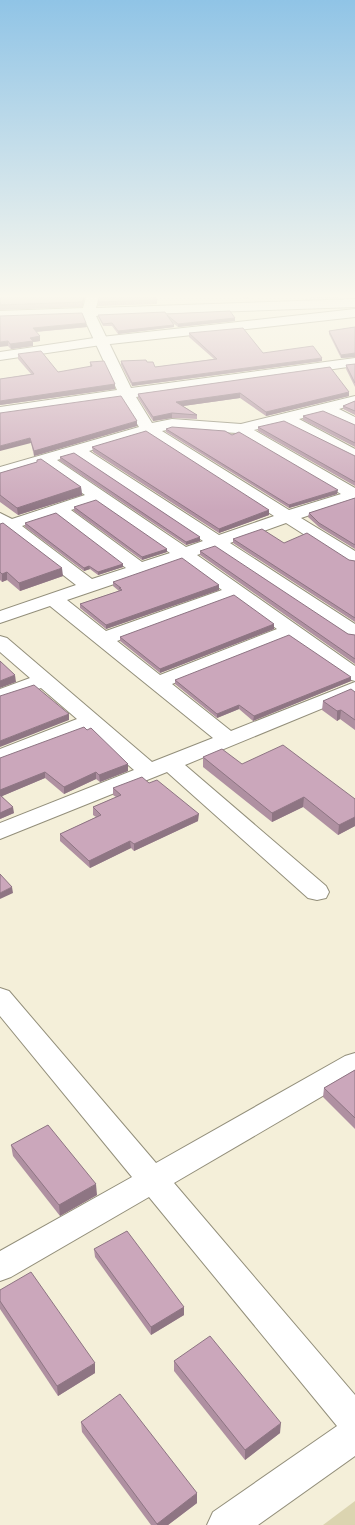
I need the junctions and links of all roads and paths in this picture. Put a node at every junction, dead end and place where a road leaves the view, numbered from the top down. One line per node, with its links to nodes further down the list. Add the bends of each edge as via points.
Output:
1 (114, 368): 3 (main road)
2 (309, 368): 3 (main road)
3 (126, 393): 6 (main road); 9 (main road)
4 (355, 400): 5 (main road)
5 (326, 408): 7 (main road); 8 (main road)
6 (0, 412)
7 (286, 418): 10 (main road); 12 (main road)
8 (355, 423)
9 (148, 429): 10 (main road, via 172,424); 11 (main road); 18 (main road)
10 (240, 429): 15 (main road)
11 (77, 450): 13 (main road); 20 (main road)
12 (355, 455)
13 (44, 459): 14 (main road); 16 (main road)
14 (0, 472)
15 (354, 495): 18 (main road)
16 (98, 496): 17 (main road); 21 (main road)
17 (58, 509): 19 (main road); 23 (main road)
18 (286, 517): 20 (main road); 22 (main road)
19 (4, 521): 24 (main road)
20 (217, 542): 21 (main road); 29 (main road)
21 (184, 554): 23 (main road); 25 (main road)
22 (355, 559)
23 (139, 569): 24 (main road)
24 (89, 586): 26 (main road)
25 (236, 591): 28 (main road); 30 (main road)
26 (53, 599): 27 (main road); 30 (main road)
27 (0, 617)
28 (291, 630): 32 (main road); 34 (main road)
29 (355, 633)
30 (103, 639): 34 (main road)
31 (0, 642): 33 (main road)
32 (355, 675)
33 (44, 680): 36 (main road); 37 (main road)
34 (157, 683): 38 (main road)
35 (355, 688): 38 (main road)
36 (0, 696)
37 (91, 721): 39 (main road); 40 (main road)
38 (228, 739): 40 (main road)
39 (0, 757)
40 (159, 767): 41 (main road); 42 (main road)
41 (0, 832)
42 (317, 892)
43 (0, 998): 45 (main road)
44 (355, 1064): 45 (main road)
45 (152, 1180): 46 (main road); 47 (main road)
46 (0, 1267)
47 (355, 1421)
48 (355, 1435): 49 (main road)
49 (226, 1525)

